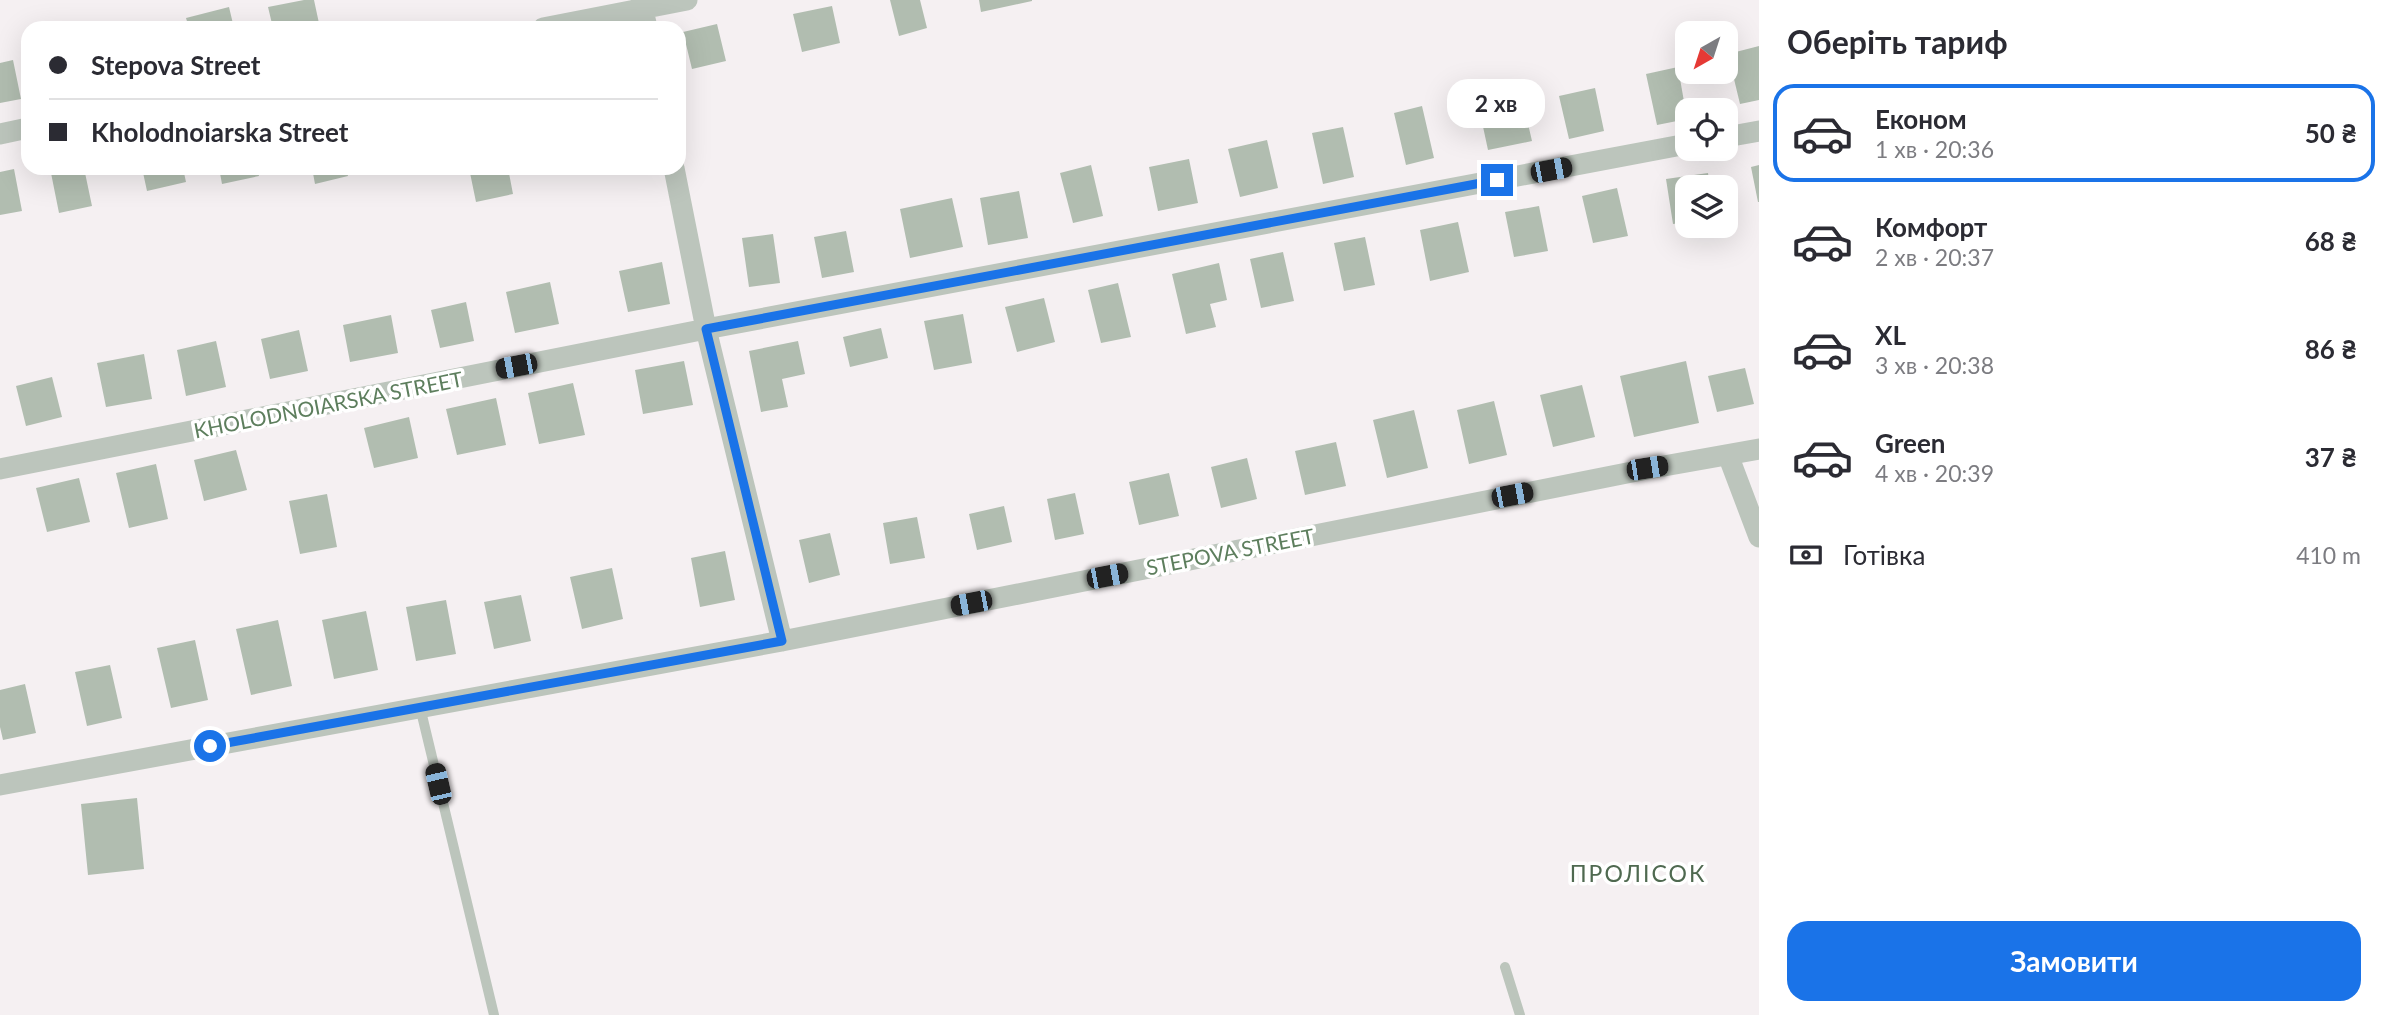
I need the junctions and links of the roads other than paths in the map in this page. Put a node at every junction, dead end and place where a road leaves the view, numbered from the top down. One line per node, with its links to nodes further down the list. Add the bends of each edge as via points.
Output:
1 (687, 0): 2 (street)
2 (644, 12): 3 (street)
3 (587, 21)
4 (21, 130): 6 (street)
5 (1759, 131): 7 (street)
6 (0, 134)
7 (1738, 135)
8 (1675, 146): 10 (street, KHOLODNOIARSKA STREET)
9 (675, 175): 10 (street)
10 (706, 329): 13 (street, KHOLODNOIARSKA STREET); 15 (street)
11 (1759, 449): 12 (street, STEPOVA STREET)
12 (1728, 455): 14 (street); 15 (street, STEPOVA STREET)
13 (0, 469)
14 (1759, 537)
15 (782, 641): 16 (street, STEPOVA STREET)
16 (420, 707): 17 (street, STEPOVA STREET); 19 (lane)
17 (0, 785)
18 (1505, 967): 20 (lane)
19 (494, 1015)
20 (1520, 1015)

